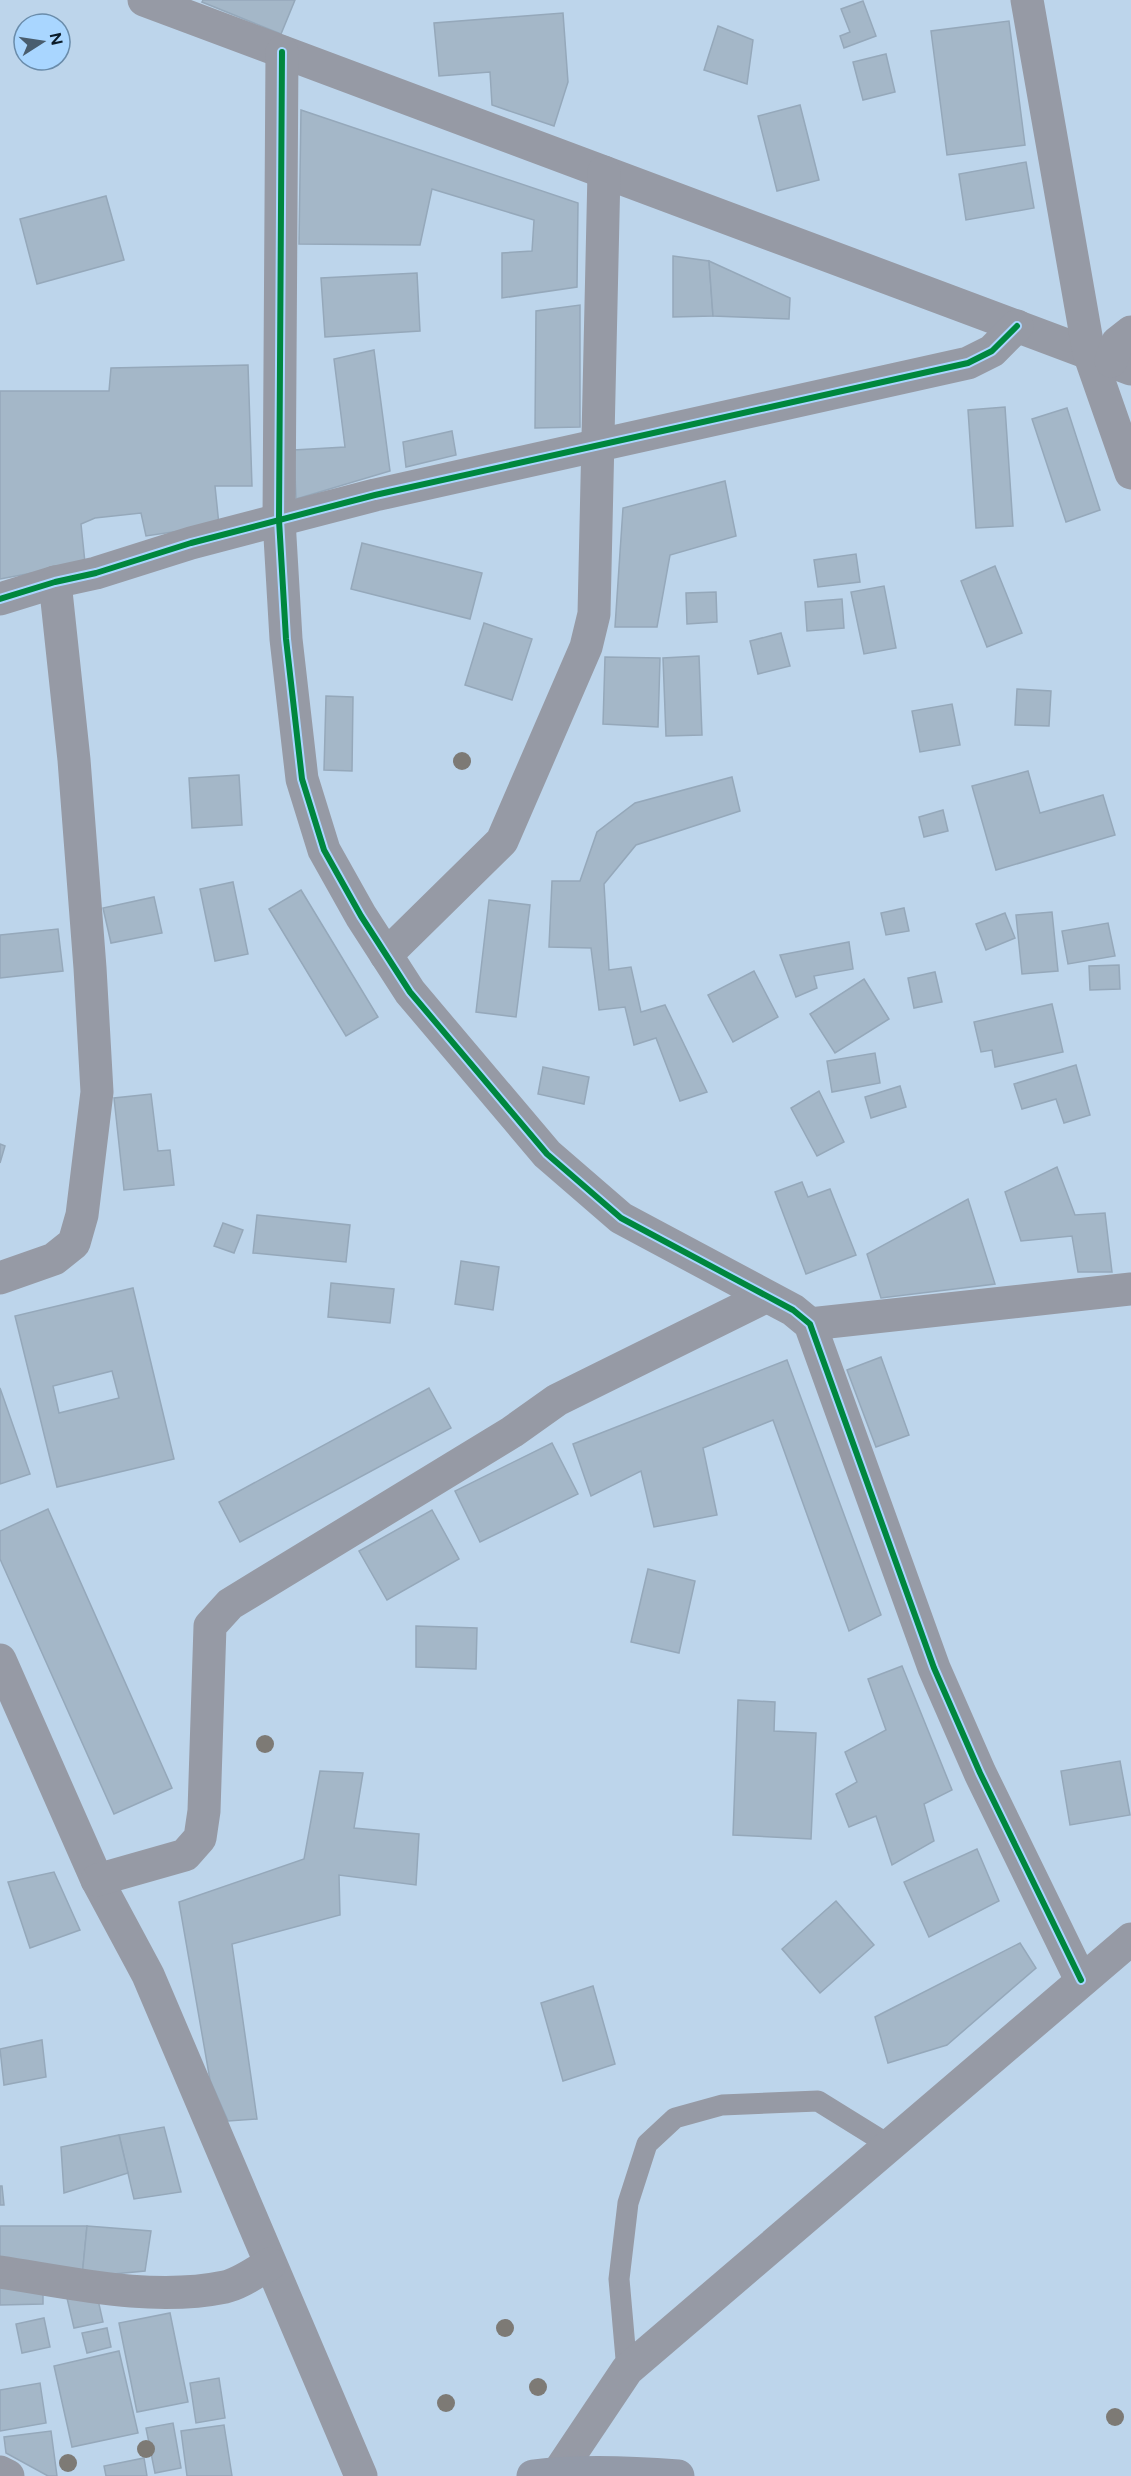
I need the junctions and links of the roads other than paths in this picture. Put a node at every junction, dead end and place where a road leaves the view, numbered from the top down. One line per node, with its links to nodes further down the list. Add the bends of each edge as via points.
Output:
1 (144, 0): 3 (street)
2 (1027, 0): 7 (street)
3 (282, 52): 4 (street); 10 (street)
4 (604, 172): 5 (street); 8 (street)
5 (1017, 326): 7 (street); 8 (street, via 992,351 968,363)
6 (1131, 332): 7 (street, via 1117,343)
7 (1110, 361): 9 (street)
8 (598, 447): 10 (street, via 488,469); 13 (street, via 594,614 575,676 502,841)
9 (1131, 473)
10 (279, 520): 11 (street); 13 (street, via 286,639 302,779 324,850)
11 (56, 582): 12 (street); 14 (street, via 74,760 97,1092 82,1215 74,1244 54,1259)
12 (0, 599)
13 (386, 955): 16 (street, via 410,992 547,1154 621,1218)
14 (0, 1278)
15 (1131, 1289): 17 (street)
16 (765, 1297): 17 (street); 19 (street, via 557,1400 512,1432 230,1604 210,1626 200,1838 185,1855)
17 (810, 1324): 21 (street, via 934,1668 980,1773)
18 (2, 1671): 19 (street)
19 (97, 1880): 23 (street, via 148,1975)
20 (1131, 1939): 21 (street)
21 (1081, 1980): 22 (street)
22 (889, 2145): 25 (street); 25 (lane, via 818,2101 722,2105 675,2118 647,2144 628,2203 619,2279)
23 (270, 2264): 24 (street, via 228,2287 180,2292 121,2289); 29 (street)
24 (0, 2272)
25 (627, 2370): 27 (street)
26 (0, 2472): 28 (street)
27 (545, 2474): 30 (street, via 622,2472)
28 (8, 2476)
29 (361, 2476)
30 (678, 2476)

